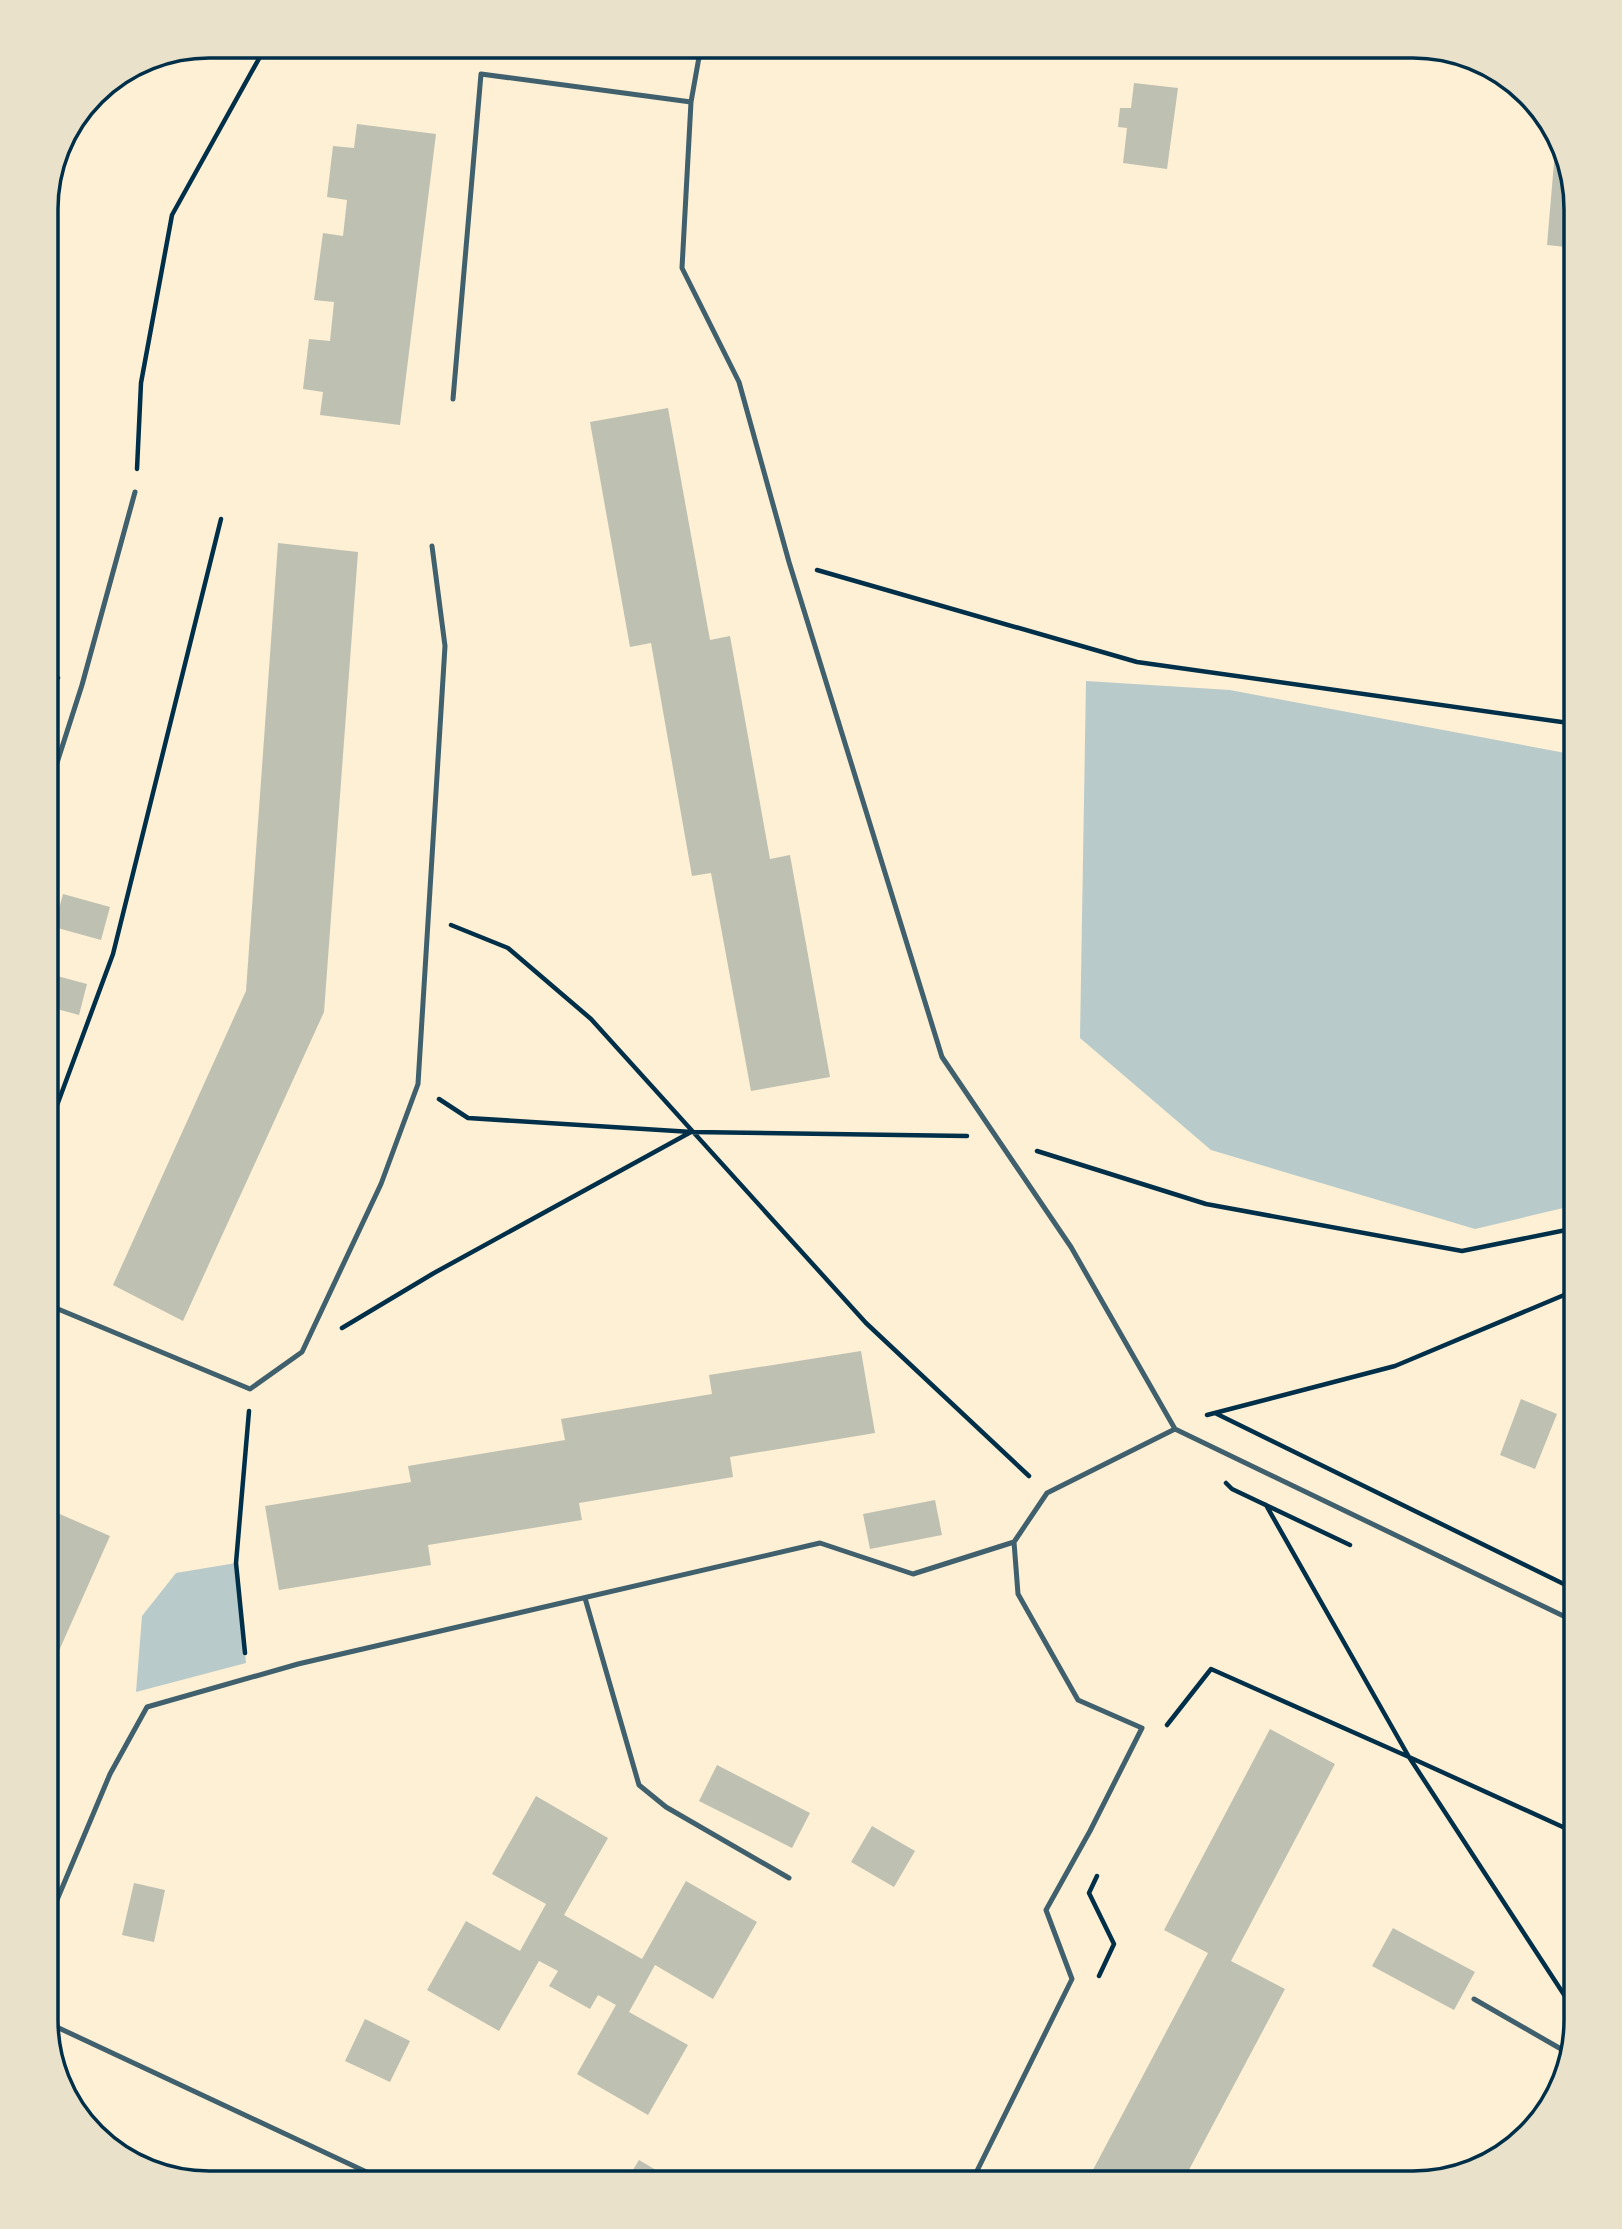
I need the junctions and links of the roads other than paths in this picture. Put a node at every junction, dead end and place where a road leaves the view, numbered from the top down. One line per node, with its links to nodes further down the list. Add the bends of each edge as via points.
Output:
1 (699, 58): 2 (lane)
2 (691, 102): 3 (lane, via 481,74); 8 (lane, via 682,268 739,382 789,562 942,1057 1071,1247)
3 (453, 399)
4 (135, 492): 6 (lane)
5 (432, 545): 7 (lane, via 445,646 418,1084 381,1184 302,1352 250,1389)
6 (58, 760)
7 (58, 1309)
8 (1175, 1429): 9 (lane, via 1047,1493); 11 (lane)
9 (1014, 1542): 10 (lane, via 913,1574 820,1544); 18 (lane, via 1018,1594 1078,1700 1142,1728 1046,1910 1072,1979)
10 (584, 1598): 12 (lane, via 639,1784 666,1807); 13 (lane, via 147,1707 110,1774)
11 (1564, 1616)
12 (789, 1878)
13 (58, 1898)
14 (1475, 1999): 16 (lane)
15 (58, 2028): 17 (lane)
16 (1561, 2049)
17 (364, 2171)
18 (977, 2171)

